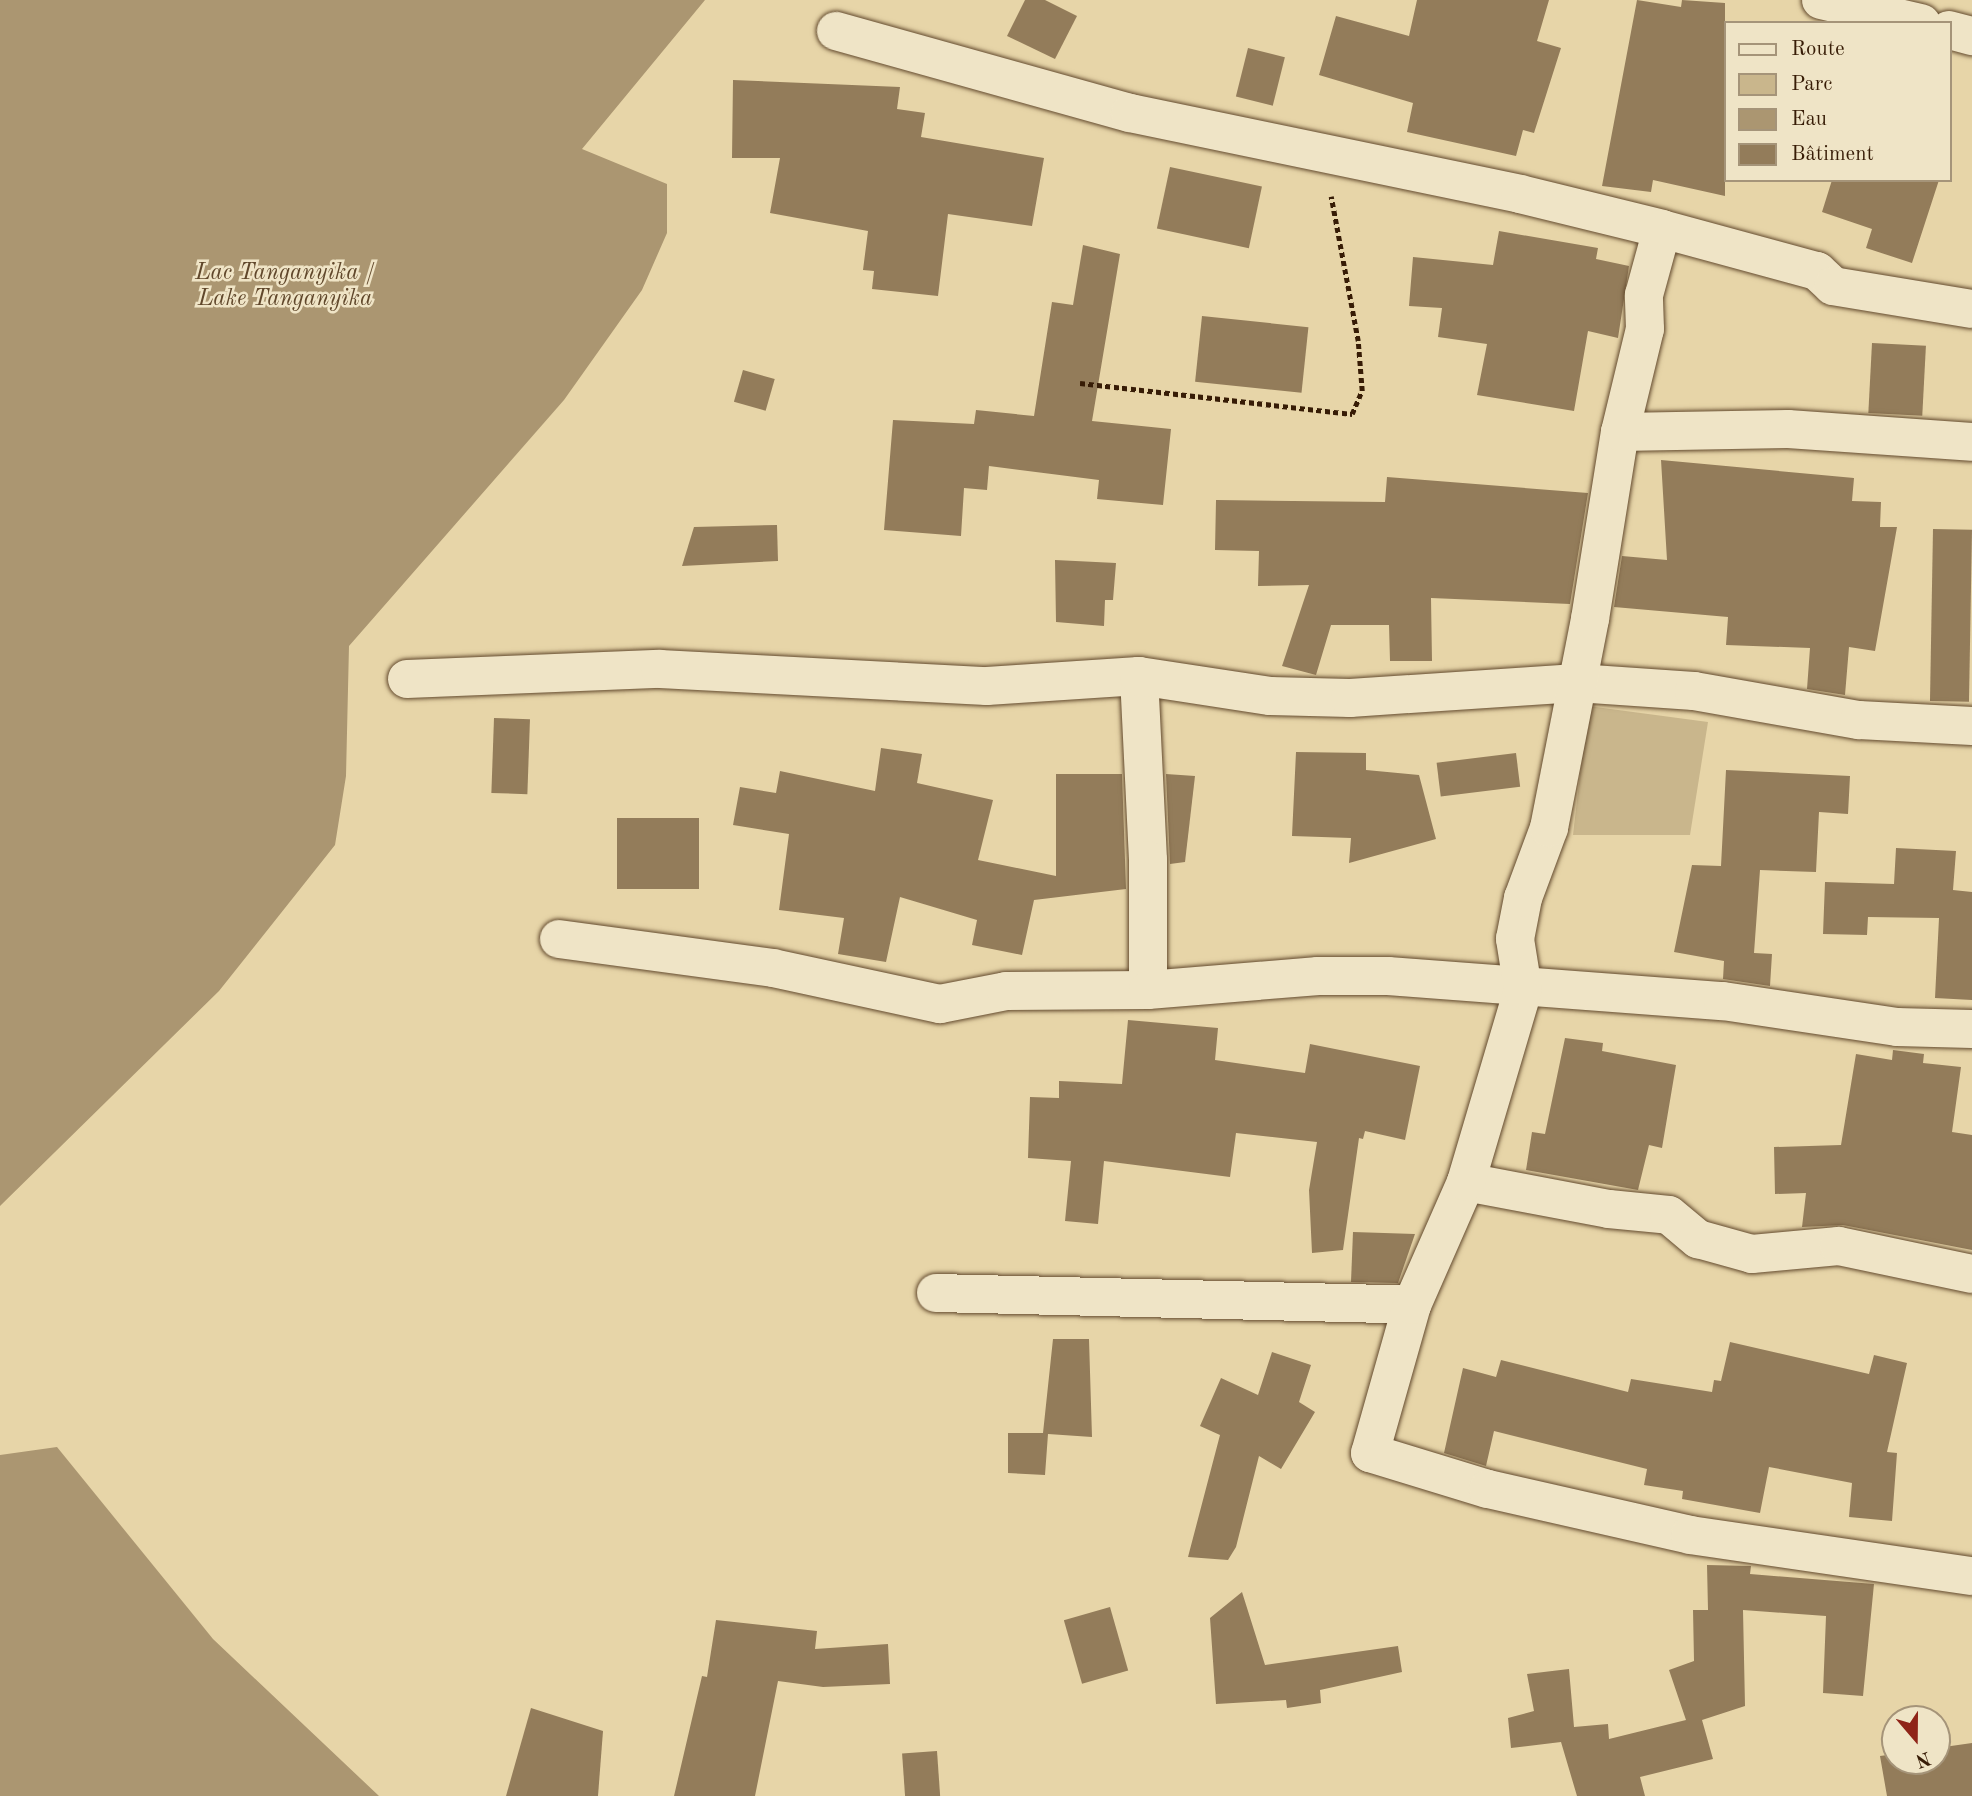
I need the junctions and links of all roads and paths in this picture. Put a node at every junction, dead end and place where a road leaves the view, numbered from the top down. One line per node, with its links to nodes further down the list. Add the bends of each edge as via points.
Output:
1 (1821, 0): 2 (street)
2 (1912, 21)
3 (836, 31): 6 (street, via 1130,113)
4 (1951, 31): 5 (street)
5 (1972, 36)
6 (1302, 149): 7 (street); 9 (path, via 1317,162 1337,214 1362,391 1352,414)
7 (1662, 229): 8 (street, via 1817,271 1833,286); 10 (street, via 1644,295 1645,330)
8 (1972, 309)
9 (1080, 383)
10 (1620, 432): 11 (street, via 1788,429); 14 (street)
11 (1972, 442)
12 (1139, 676): 13 (street, via 987,687 660,669); 14 (street, via 1313,698); 18 (street, via 1148,860)
13 (407, 679)
14 (1577, 684): 15 (street, via 1694,691 1859,720); 17 (street, via 1549,828 1523,898 1515,939)
15 (1972, 726)
16 (559, 939): 18 (street, via 773,968 940,1004 1006,991)
17 (1523, 989): 18 (street, via 1388,976 1318,976); 19 (street, via 1710,1000 1896,1027); 20 (street)
18 (1148, 990)
19 (1972, 1028)
20 (1466, 1182): 21 (street, via 1609,1209 1670,1215 1698,1239 1752,1254 1839,1246); 23 (street)
21 (1972, 1274)
22 (936, 1293): 23 (street)
23 (1412, 1305): 24 (street, via 1370,1453 1488,1489 1690,1535)
24 (1972, 1576)

